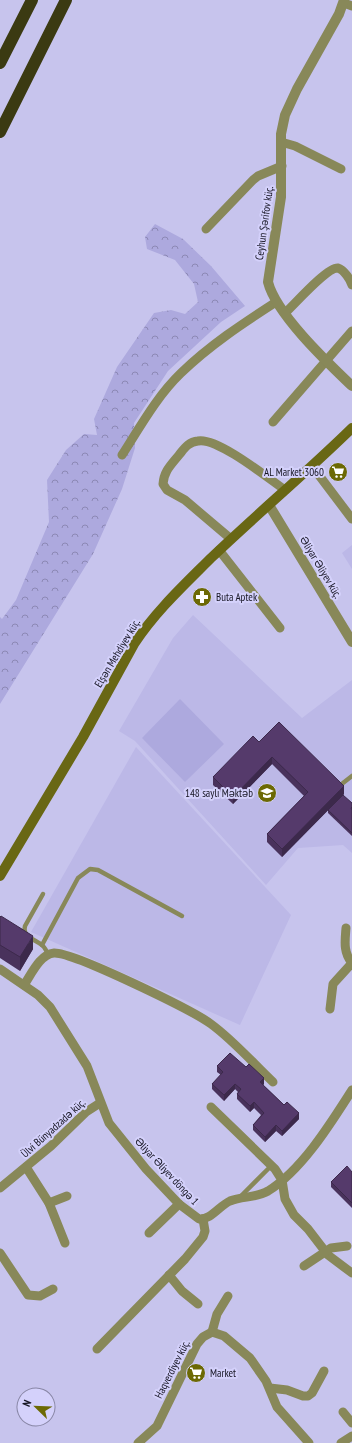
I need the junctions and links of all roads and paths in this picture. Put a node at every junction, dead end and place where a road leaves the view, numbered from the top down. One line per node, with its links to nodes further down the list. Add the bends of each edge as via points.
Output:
1 (32, 0): 4 (highway)
2 (66, 0): 5 (highway)
3 (347, 3): 6 (street, Ceyhun Şərifov küç., via 289,105 282,124)
4 (0, 63)
5 (0, 132)
6 (281, 142): 7 (street, Ceyhun Şərifov küç.); 8 (street)
7 (282, 166): 9 (street, via 253,180); 11 (street, Ceyhun Şərifov küç., via 281,197 268,282)
8 (341, 168)
9 (206, 229)
10 (352, 282): 12 (street, via 339,268 333,269)
11 (276, 302): 12 (street, Ceyhun Şərifov küç.); 18 (street, via 222,337 180,374)
12 (285, 313): 14 (street, Ceyhun Şərifov küç.)
13 (352, 331): 14 (street)
14 (325, 360): 15 (street, Ceyhun Şərifov küç.); 16 (street)
15 (352, 386)
16 (273, 422)
17 (352, 428): 19 (main road, Elşən Mehdiyev küç.)
18 (122, 455)
19 (312, 466): 20 (main road, Elşən Mehdiyev küç.); 22 (street)
20 (285, 490): 21 (main road, Elşən Mehdiyev küç.); 23 (street, via 254,467 211,442 199,440 189,444 167,469 163,484 167,490 185,500)
21 (269, 505): 23 (main road, Elşən Mehdiyev küç.); 26 (street, Əliyar Əliyev küç.)
22 (352, 519)
23 (231, 539): 24 (main road, Elşən Mehdiyev küç.)
24 (219, 550): 25 (street); 29 (main road, Elşən Mehdiyev küç., via 148,623)
25 (280, 628)
26 (352, 642)
27 (352, 776): 28 (lane)
28 (343, 783)
29 (0, 876)
30 (43, 894): 33 (lane, via 24,931)
31 (182, 916): 33 (lane, via 90,868 78,878)
32 (346, 928): 37 (street, via 345,948 352,963 331,988)
33 (42, 945): 34 (lane)
34 (48, 954): 36 (street); 38 (street, via 75,957 199,1017 220,1032)
35 (0, 969): 36 (street, Ülvi Bünyadzadə küç.)
36 (24, 985): 40 (street, Ülvi Bünyadzadə küç., via 38,995 58,1018 87,1066)
37 (330, 1009)
38 (273, 1082)
39 (352, 1090): 44 (street, Əliyar Əliyev döngə 1, via 319,1139)
40 (100, 1103): 43 (street, Ülvi Bünyadzadə küç., via 86,1112); 49 (street, Əliyar Əliyev döngə 1, via 115,1132)
41 (211, 1107): 42 (street)
42 (271, 1166): 44 (street); 47 (lane)
43 (26, 1168): 45 (street, Ülvi Bünyadzadə küç.); 48 (street)
44 (282, 1180): 47 (street, Əliyar Əliyev döngə 1, via 262,1194); 54 (street, via 289,1207)
45 (1, 1185)
46 (67, 1196): 48 (street)
47 (240, 1198): 50 (street, Əliyar Əliyev döngə 1, via 224,1204)
48 (49, 1203): 52 (street)
49 (179, 1204): 50 (street, Əliyar Əliyev döngə 1, via 194,1217); 51 (street)
50 (203, 1219): 58 (street, via 206,1231 203,1236)
51 (149, 1233)
52 (65, 1243)
53 (348, 1246): 54 (street, via 338,1246)
54 (325, 1252): 56 (street); 57 (street)
55 (0, 1253): 59 (street, via 28,1295 40,1296)
56 (304, 1266)
57 (352, 1273)
58 (169, 1275): 61 (street, via 182,1291); 63 (street)
59 (53, 1289)
60 (228, 1296): 62 (street, via 217,1314)
61 (198, 1304)
62 (212, 1332): 65 (street, via 224,1336 244,1351); 69 (street, Haqverdiyev küç., via 197,1344 157,1426)
63 (97, 1349)
64 (324, 1371): 65 (street, via 308,1396)
65 (270, 1388): 70 (street, via 277,1407)
66 (342, 1412): 67 (street)
67 (352, 1423)
68 (352, 1436): 71 (street)
69 (141, 1442)
70 (309, 1443)
71 (341, 1443)

